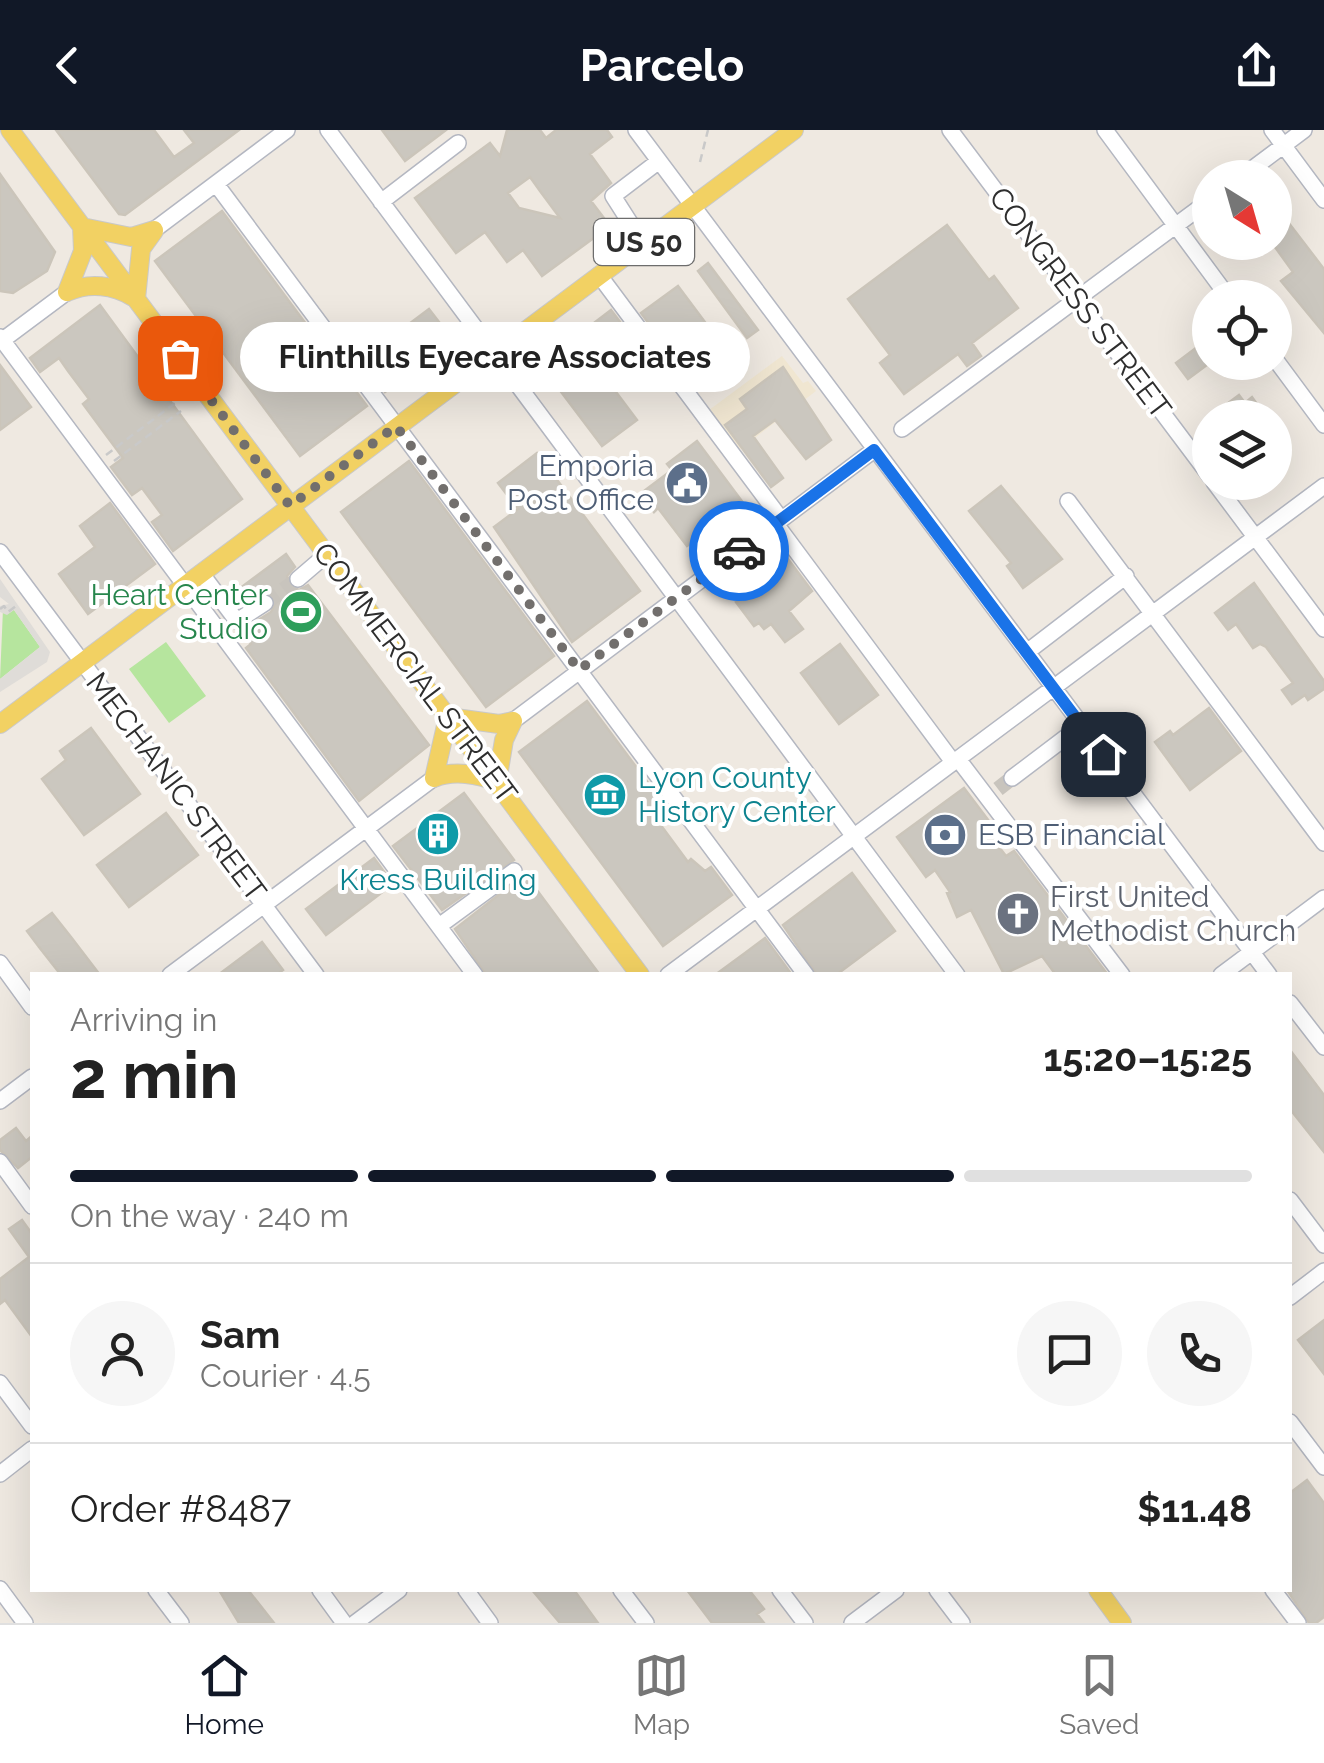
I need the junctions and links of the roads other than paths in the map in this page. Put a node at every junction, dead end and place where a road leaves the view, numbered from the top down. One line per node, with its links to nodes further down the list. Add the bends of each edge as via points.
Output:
1 (10, 130): 20 (main road, COMMERCIAL STREET)
2 (287, 130): 14 (street)
3 (328, 130): 16 (street)
4 (636, 130): 13 (street)
5 (794, 130): 17 (main road, US 50)
6 (950, 130): 26 (street, CONGRESS STREET)
7 (1105, 130): 19 (street)
8 (1272, 130): 11 (street)
9 (1304, 130): 11 (street)
10 (458, 143): 16 (street)
11 (1283, 145): 12 (street); 15 (street)
12 (1263, 160)
13 (659, 162): 17 (street); 22 (street, via 612,196)
14 (216, 184): 21 (street); 32 (street)
15 (1324, 200)
16 (381, 202): 29 (street)
17 (692, 206): 22 (main road, US 50); 34 (street)
18 (1192, 214): 19 (street)
19 (1176, 226): 24 (street); 26 (street)
20 (82, 227): 21 (main road, via 131,237); 25 (main road, via 82,251); 27 (main road, COMMERCIAL STREET)
21 (154, 230): 27 (main road, via 141,249)
22 (643, 243): 23 (main road, US 50)
23 (599, 275): 29 (main road, US 50); 40 (street)
24 (1216, 280)
25 (67, 292): 27 (main road, via 114,288); 28 (street)
26 (1077, 299): 33 (street); 35 (street, CONGRESS STREET)
27 (136, 300): 39 (main road, COMMERCIAL STREET)
28 (1, 340): 47 (street)
29 (494, 352): 32 (main road, US 50); 48 (street)
30 (1291, 380): 31 (street)
31 (1324, 425)
32 (396, 426): 39 (main road, US 50); 54 (street)
33 (902, 429)
34 (874, 450): 40 (street); 52 (street)
35 (1192, 452)
36 (1324, 486): 41 (street)
37 (1228, 500): 41 (street)
38 (1068, 501): 45 (street)
39 (290, 506): 43 (main road, COMMERCIAL STREET); 44 (main road, US 50)
40 (778, 522): 48 (street); 60 (street)
41 (1256, 537): 50 (street); 51 (street)
42 (0, 552): 53 (street, MECHANIC STREET)
43 (326, 554): 46 (street); 56 (main road, COMMERCIAL STREET)
44 (200, 573): 47 (main road, US 50); 49 (street, via 236,620)
45 (1126, 576): 50 (street); 52 (street)
46 (298, 579)
47 (184, 585): 53 (main road, US 50); 64 (street)
48 (676, 598): 54 (street); 65 (street)
49 (265, 603)
50 (1154, 614): 55 (street); 66 (street)
51 (1324, 629)
52 (1027, 652): 55 (street)
53 (82, 662): 58 (main road, US 50); 69 (street, MECHANIC STREET)
54 (579, 670): 57 (street); 70 (street)
55 (1053, 688): 59 (street); 60 (street)
56 (448, 718): 57 (main road); 61 (main road); 63 (main road, COMMERCIAL STREET)
57 (514, 721): 63 (main road)
58 (0, 724)
59 (1082, 725): 62 (street); 72 (street)
60 (956, 760): 65 (street); 81 (street, via 992,793 1008,825)
61 (434, 778): 63 (main road, via 446,773); 64 (street)
62 (1012, 778)
63 (497, 782): 77 (main road, COMMERCIAL STREET)
64 (366, 829): 69 (street); 71 (street)
65 (854, 836): 70 (street); 80 (street)
66 (1324, 843)
67 (514, 871): 71 (street)
68 (1324, 898): 72 (street)
69 (264, 905): 74 (street); 75 (street, MECHANIC STREET)
70 (757, 908): 78 (street); 79 (street)
71 (439, 926): 76 (street)
72 (1252, 952): 82 (street); 83 (street)
73 (0, 963): 84 (street)
74 (174, 972)
75 (314, 972)
76 (473, 972)
77 (638, 972)
78 (672, 972)
79 (804, 972)
80 (955, 972)
81 (1120, 972)
82 (1225, 972)
83 (1267, 972)
84 (30, 1004)
85 (1292, 1006): 86 (street)
86 (1324, 1048)
87 (30, 1078): 88 (street)
88 (0, 1101)
89 (0, 1162): 90 (street)
90 (30, 1203)
91 (1292, 1203): 92 (street)
92 (1324, 1245)
93 (1324, 1271): 94 (street)
94 (1292, 1295)
95 (0, 1383): 96 (street)
96 (30, 1423)
97 (1292, 1425): 99 (street)
98 (30, 1451): 100 (street)
99 (1324, 1467)
100 (0, 1474)
101 (0, 1589): 112 (street)
102 (158, 1592): 113 (street)
103 (321, 1592): 114 (street)
104 (396, 1592): 115 (street)
105 (467, 1592): 116 (street)
106 (623, 1592): 117 (street)
107 (782, 1592): 118 (street)
108 (893, 1592): 119 (street)
109 (939, 1592): 120 (street)
110 (1099, 1592): 121 (main road)
111 (1275, 1592): 122 (street)
112 (25, 1623)
113 (181, 1623)
114 (344, 1623)
115 (355, 1623)
116 (490, 1623)
117 (646, 1623)
118 (805, 1623)
119 (852, 1623)
120 (962, 1623)
121 (1122, 1623)
122 (1298, 1623)

